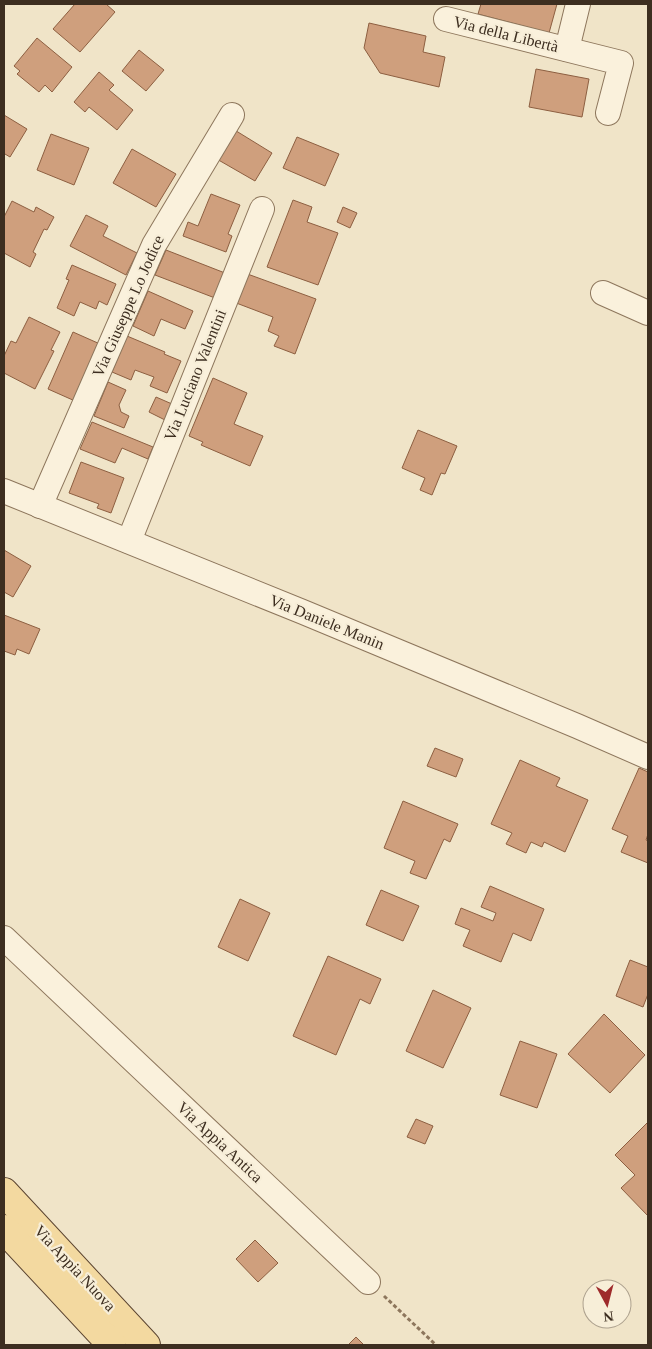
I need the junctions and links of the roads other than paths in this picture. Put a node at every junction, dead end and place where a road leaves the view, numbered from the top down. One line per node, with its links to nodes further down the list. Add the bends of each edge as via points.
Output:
1 (578, 4): 3 (street, Via della Libertà)
2 (446, 19): 3 (street, Via della Libertà)
3 (567, 49): 4 (street, Via della Libertà, via 621,62)
4 (608, 113)
5 (232, 114): 10 (street, Via Giuseppe Lo Jodice, via 154,244)
6 (262, 209): 11 (street, Via Luciano Valentini)
7 (603, 293): 8 (street)
8 (648, 313)
9 (4, 491): 10 (street, Via Daniele Manin)
10 (40, 506): 11 (street, Via Daniele Manin)
11 (129, 541): 12 (street, Via Daniele Manin)
12 (648, 757)
13 (4, 938): 16 (street, Via Appia Antica)
14 (4, 1192): 18 (main road, Via Appia Nuova)
15 (4, 1229): 17 (main road, Via Appia Nuova)
16 (368, 1282)
17 (112, 1345)
18 (146, 1345)

